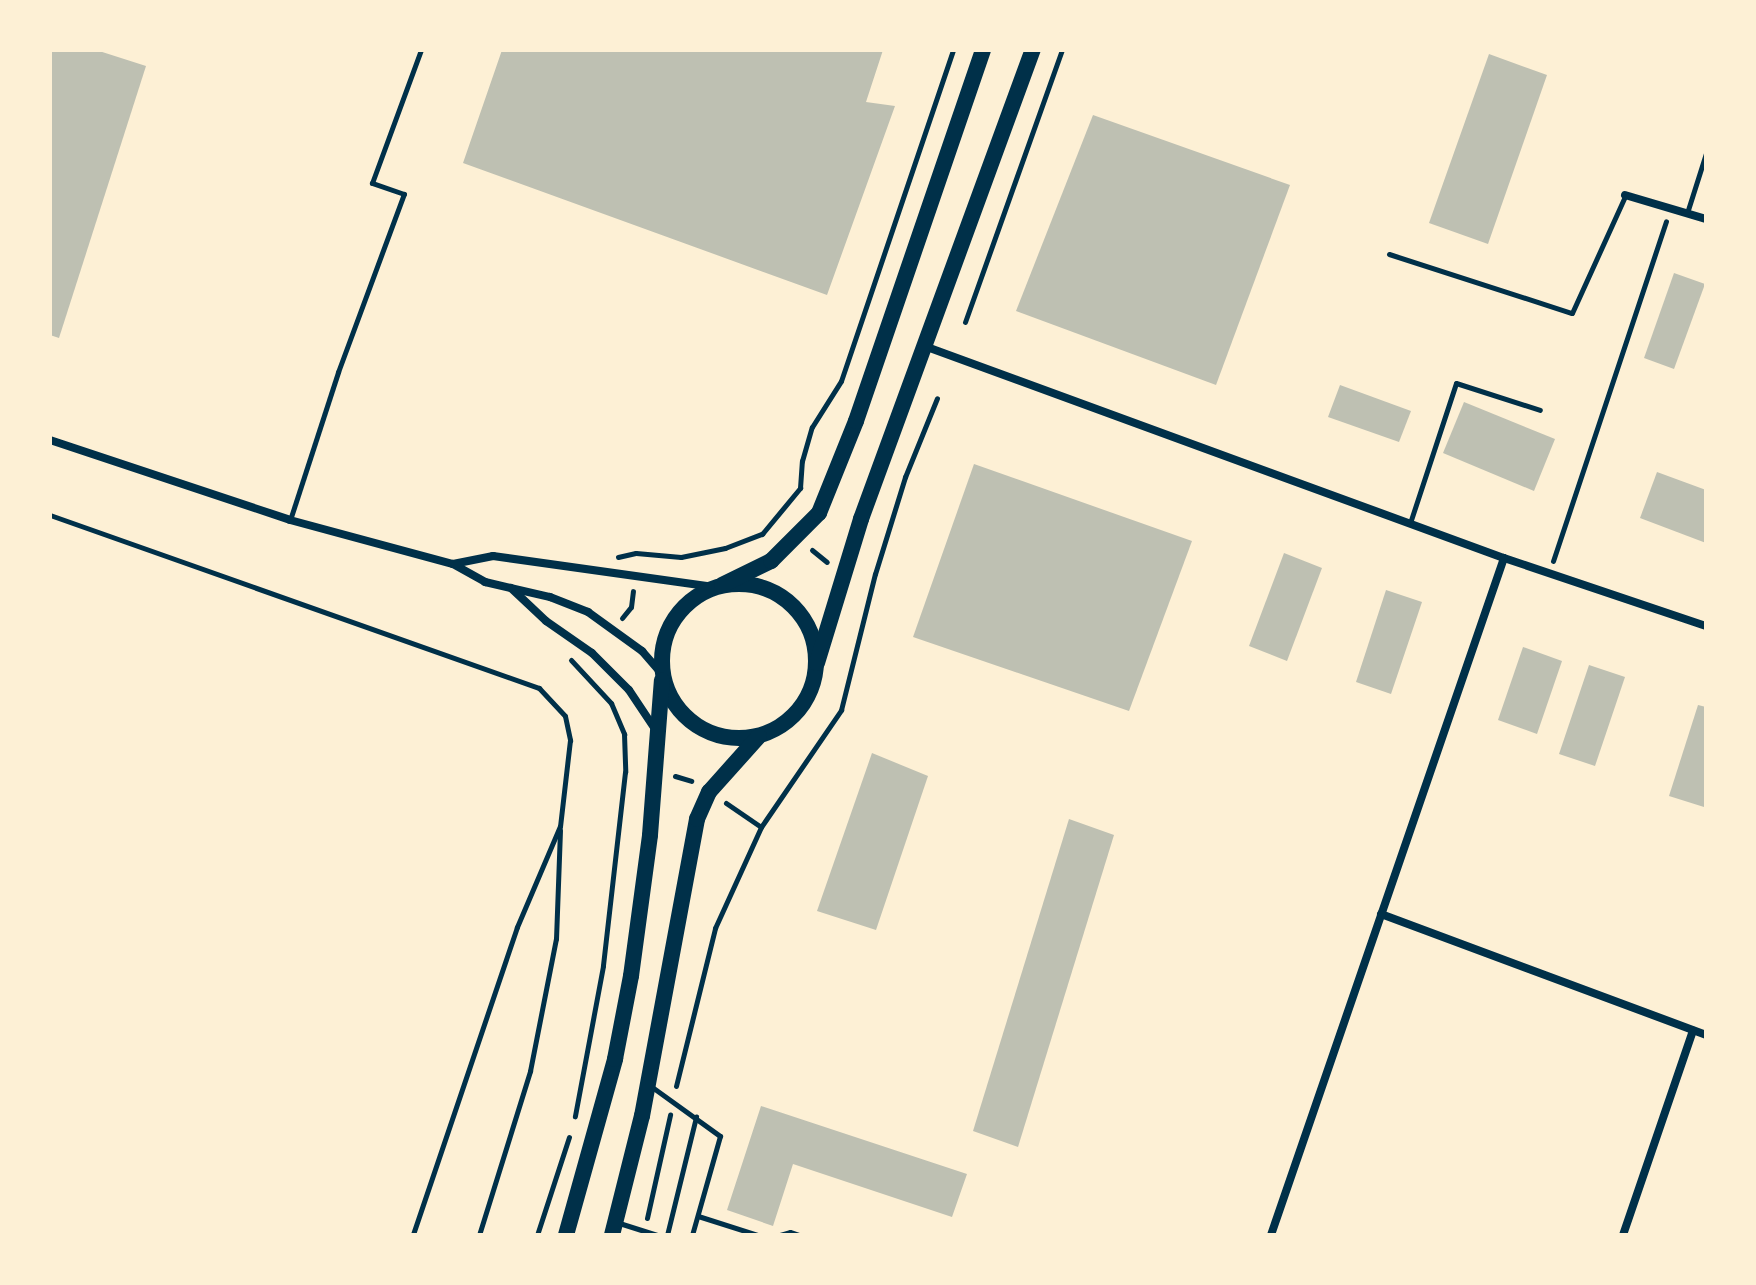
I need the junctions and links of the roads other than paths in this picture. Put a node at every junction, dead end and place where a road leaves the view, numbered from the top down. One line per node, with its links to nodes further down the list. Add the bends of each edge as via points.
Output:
1 (421, 50): 13 (lane, via 372,183 404,194)
2 (983, 50): 17 (main road, via 856,421 819,513 771,561)
3 (1033, 50): 9 (main road)
4 (1706, 153): 6 (lane)
5 (1625, 195): 6 (street); 8 (lane, via 1572,313)
6 (1687, 213): 7 (street)
7 (1706, 219)
8 (1389, 254)
9 (927, 347): 14 (street); 20 (main road, via 861,519)
10 (1540, 410): 14 (lane, via 1456,383)
11 (50, 440): 13 (street)
12 (50, 515): 24 (lane, via 539,688 565,716 570,740)
13 (290, 520): 16 (street)
14 (1410, 523): 15 (street)
15 (1504, 558): 19 (street); 25 (street)
16 (453, 564): 17 (street, via 493,556); 18 (street, via 485,582)
17 (718, 586): 20 (main road, via 763,588 785,599 803,617 814,639); 21 (main road, via 678,614 667,633)
18 (510, 588): 21 (street, via 588,612 642,651); 22 (street, via 592,653 629,690)
19 (1706, 626)
20 (817, 663): 23 (main road, via 800,710)
21 (662, 676): 22 (main road); 23 (main road, via 689,720 710,733)
22 (657, 732): 34 (main road, via 631,976 615,1059)
23 (759, 736): 28 (main road, via 709,792 697,819)
24 (560, 826): 32 (lane, via 517,927); 33 (lane, via 556,939 530,1071)
25 (1381, 914): 26 (street); 41 (street)
26 (1693, 1031): 27 (street); 42 (street)
27 (1706, 1035)
28 (648, 1084): 29 (lane); 31 (main road)
29 (696, 1117): 30 (lane, via 720,1136); 36 (lane)
30 (697, 1216): 37 (lane); 38 (lane)
31 (614, 1229): 35 (lane)
32 (413, 1235)
33 (479, 1235)
34 (566, 1235)
35 (657, 1235)
36 (667, 1235)
37 (692, 1235)
38 (758, 1235)
39 (780, 1235): 40 (lane)
40 (799, 1235)
41 (1271, 1235)
42 (1623, 1235)

